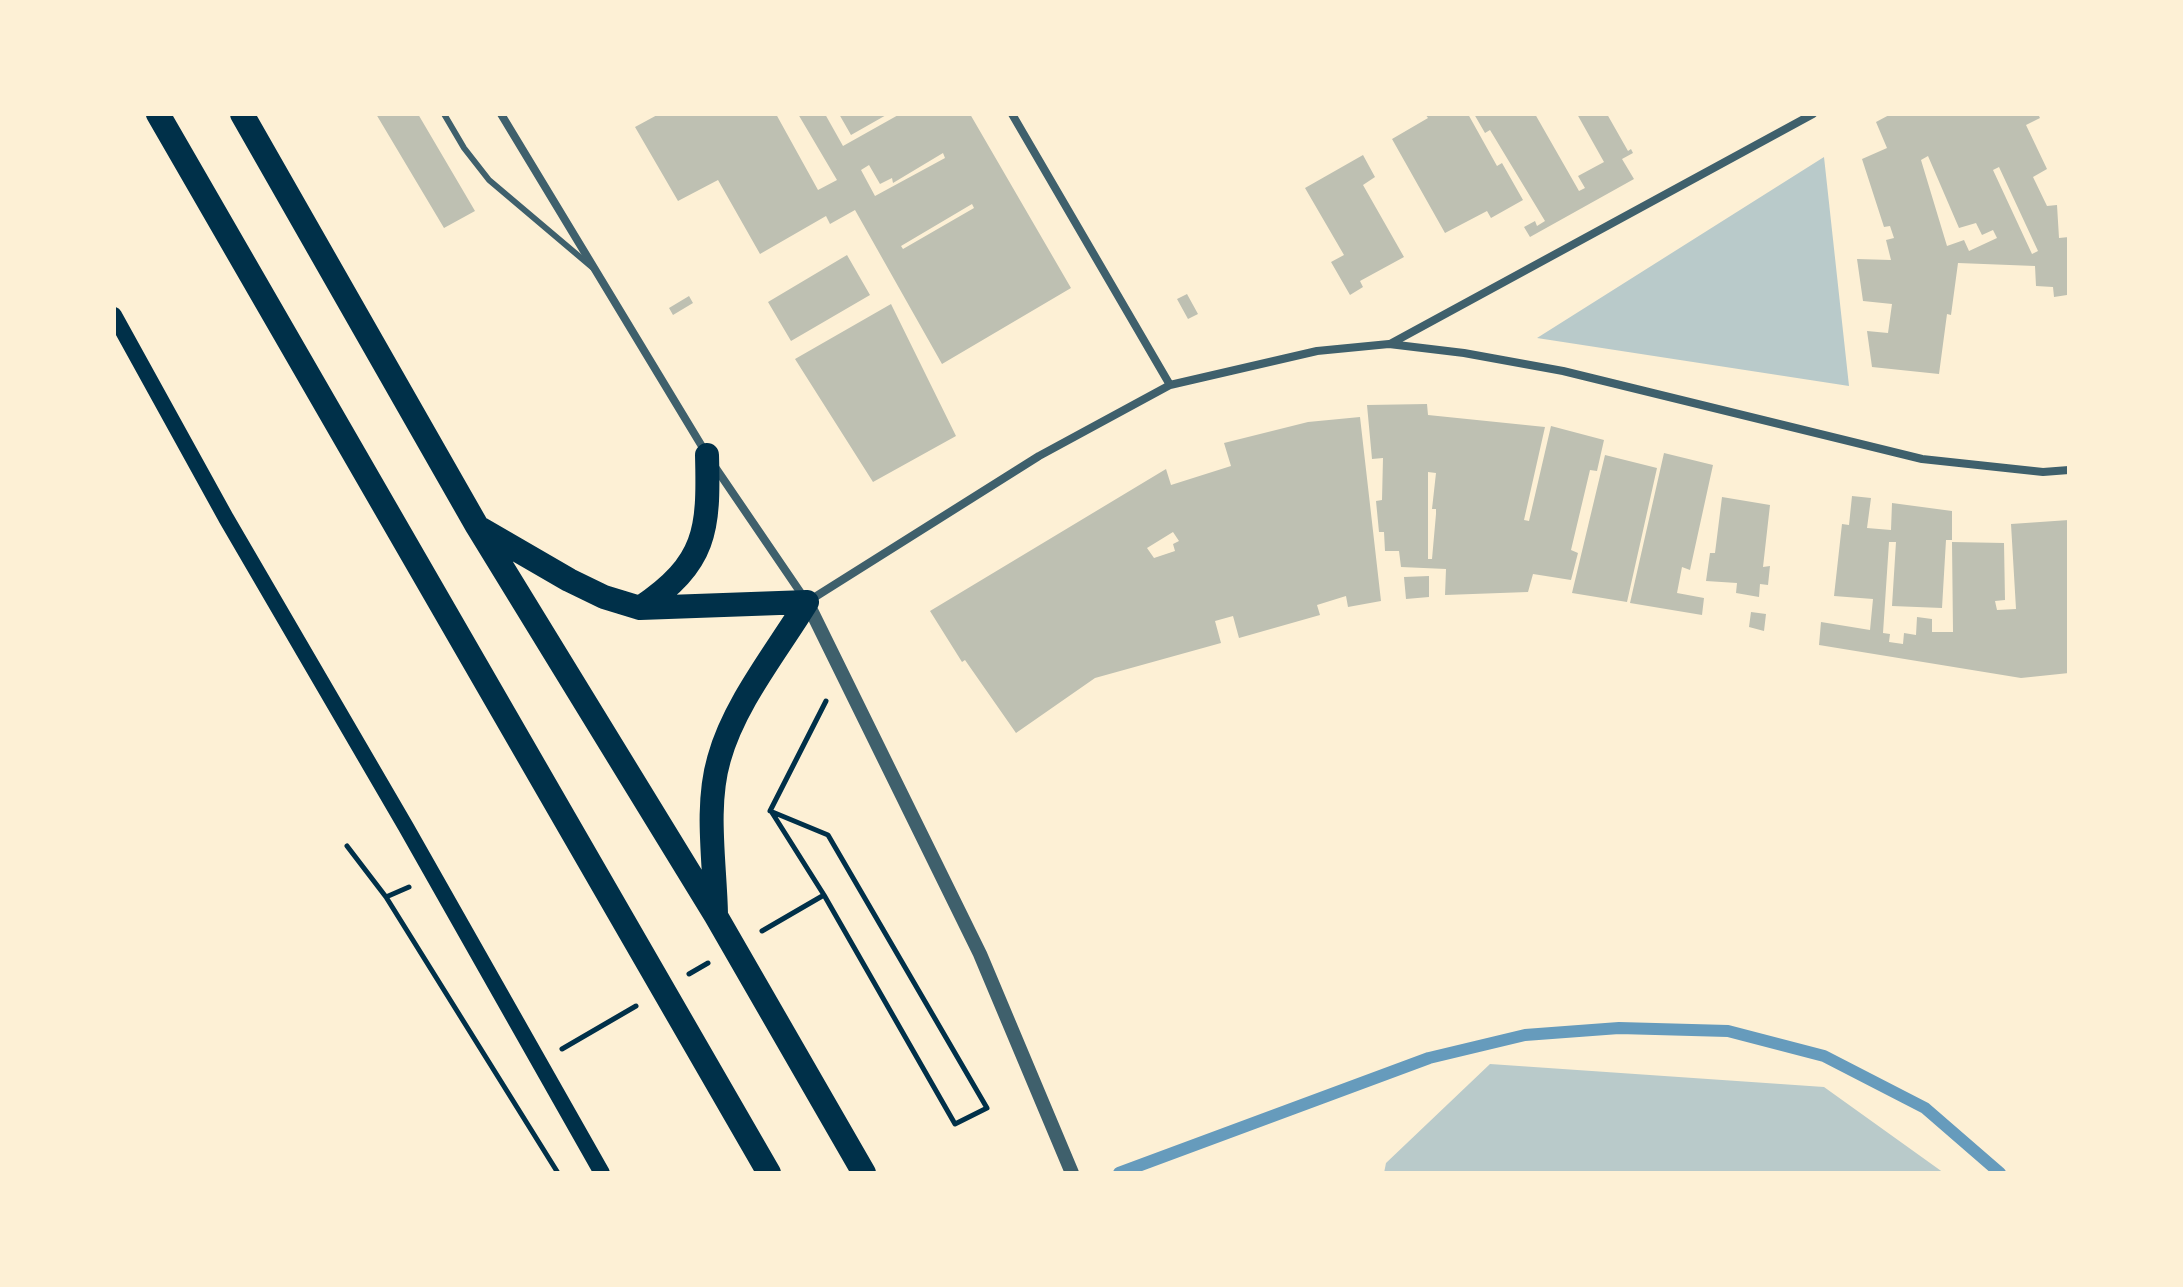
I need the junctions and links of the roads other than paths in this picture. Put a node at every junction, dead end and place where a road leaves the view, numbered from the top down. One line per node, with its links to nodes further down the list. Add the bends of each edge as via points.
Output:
1 (158, 114): 17 (highway)
2 (242, 114): 13 (highway)
3 (444, 114): 7 (lane, via 489,180)
4 (501, 114): 7 (street)
5 (1012, 114): 10 (street)
6 (1813, 114): 9 (street)
7 (600, 274): 11 (street)
8 (114, 315): 18 (main road)
9 (1389, 344): 10 (street, via 1317,351); 12 (street, via 1563,371 1922,459)
10 (1170, 385): 14 (street, via 1039,456)
11 (707, 455): 14 (street); 15 (highway, via 705,530 690,563 670,588)
12 (2069, 470)
13 (477, 526): 15 (highway, via 569,580); 16 (highway)
14 (807, 602): 15 (highway); 16 (highway, via 736,715 718,760 712,806); 20 (street, via 980,954)
15 (640, 608)
16 (716, 916): 19 (highway)
17 (765, 1167)
18 (602, 1173)
19 (864, 1173)
20 (1072, 1173)

